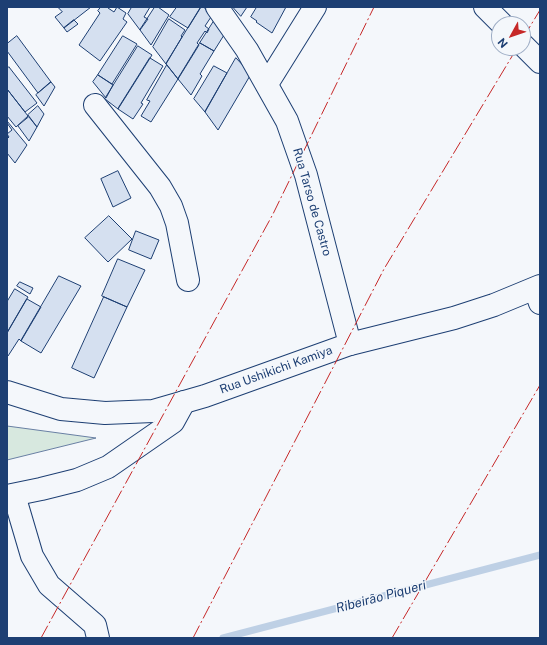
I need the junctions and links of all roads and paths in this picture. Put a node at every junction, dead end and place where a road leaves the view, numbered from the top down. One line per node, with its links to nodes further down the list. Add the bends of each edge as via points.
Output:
1 (218, 7): 7 (street, Rua Tarso de Castro)
2 (316, 7): 7 (street)
3 (485, 7): 4 (street)
4 (494, 16)
5 (531, 53): 6 (street)
6 (540, 62)
7 (266, 84): 11 (street, Rua Tarso de Castro, via 287,121 306,175)
8 (95, 105): 9 (street, via 160,187 171,206 177,223)
9 (188, 280)
10 (538, 293): 11 (street, Rua Ushikichi Kamiya, via 454,318)
11 (350, 344): 13 (street, Rua Ushikichi Kamiya)
12 (7, 392): 13 (street, Rua Ushikichi Kamiya, via 61,409 105,414 154,411)
13 (184, 402): 14 (street, via 173,422 108,467 77,480)
14 (10, 495): 15 (street, via 32,556 49,585)
15 (97, 631)

